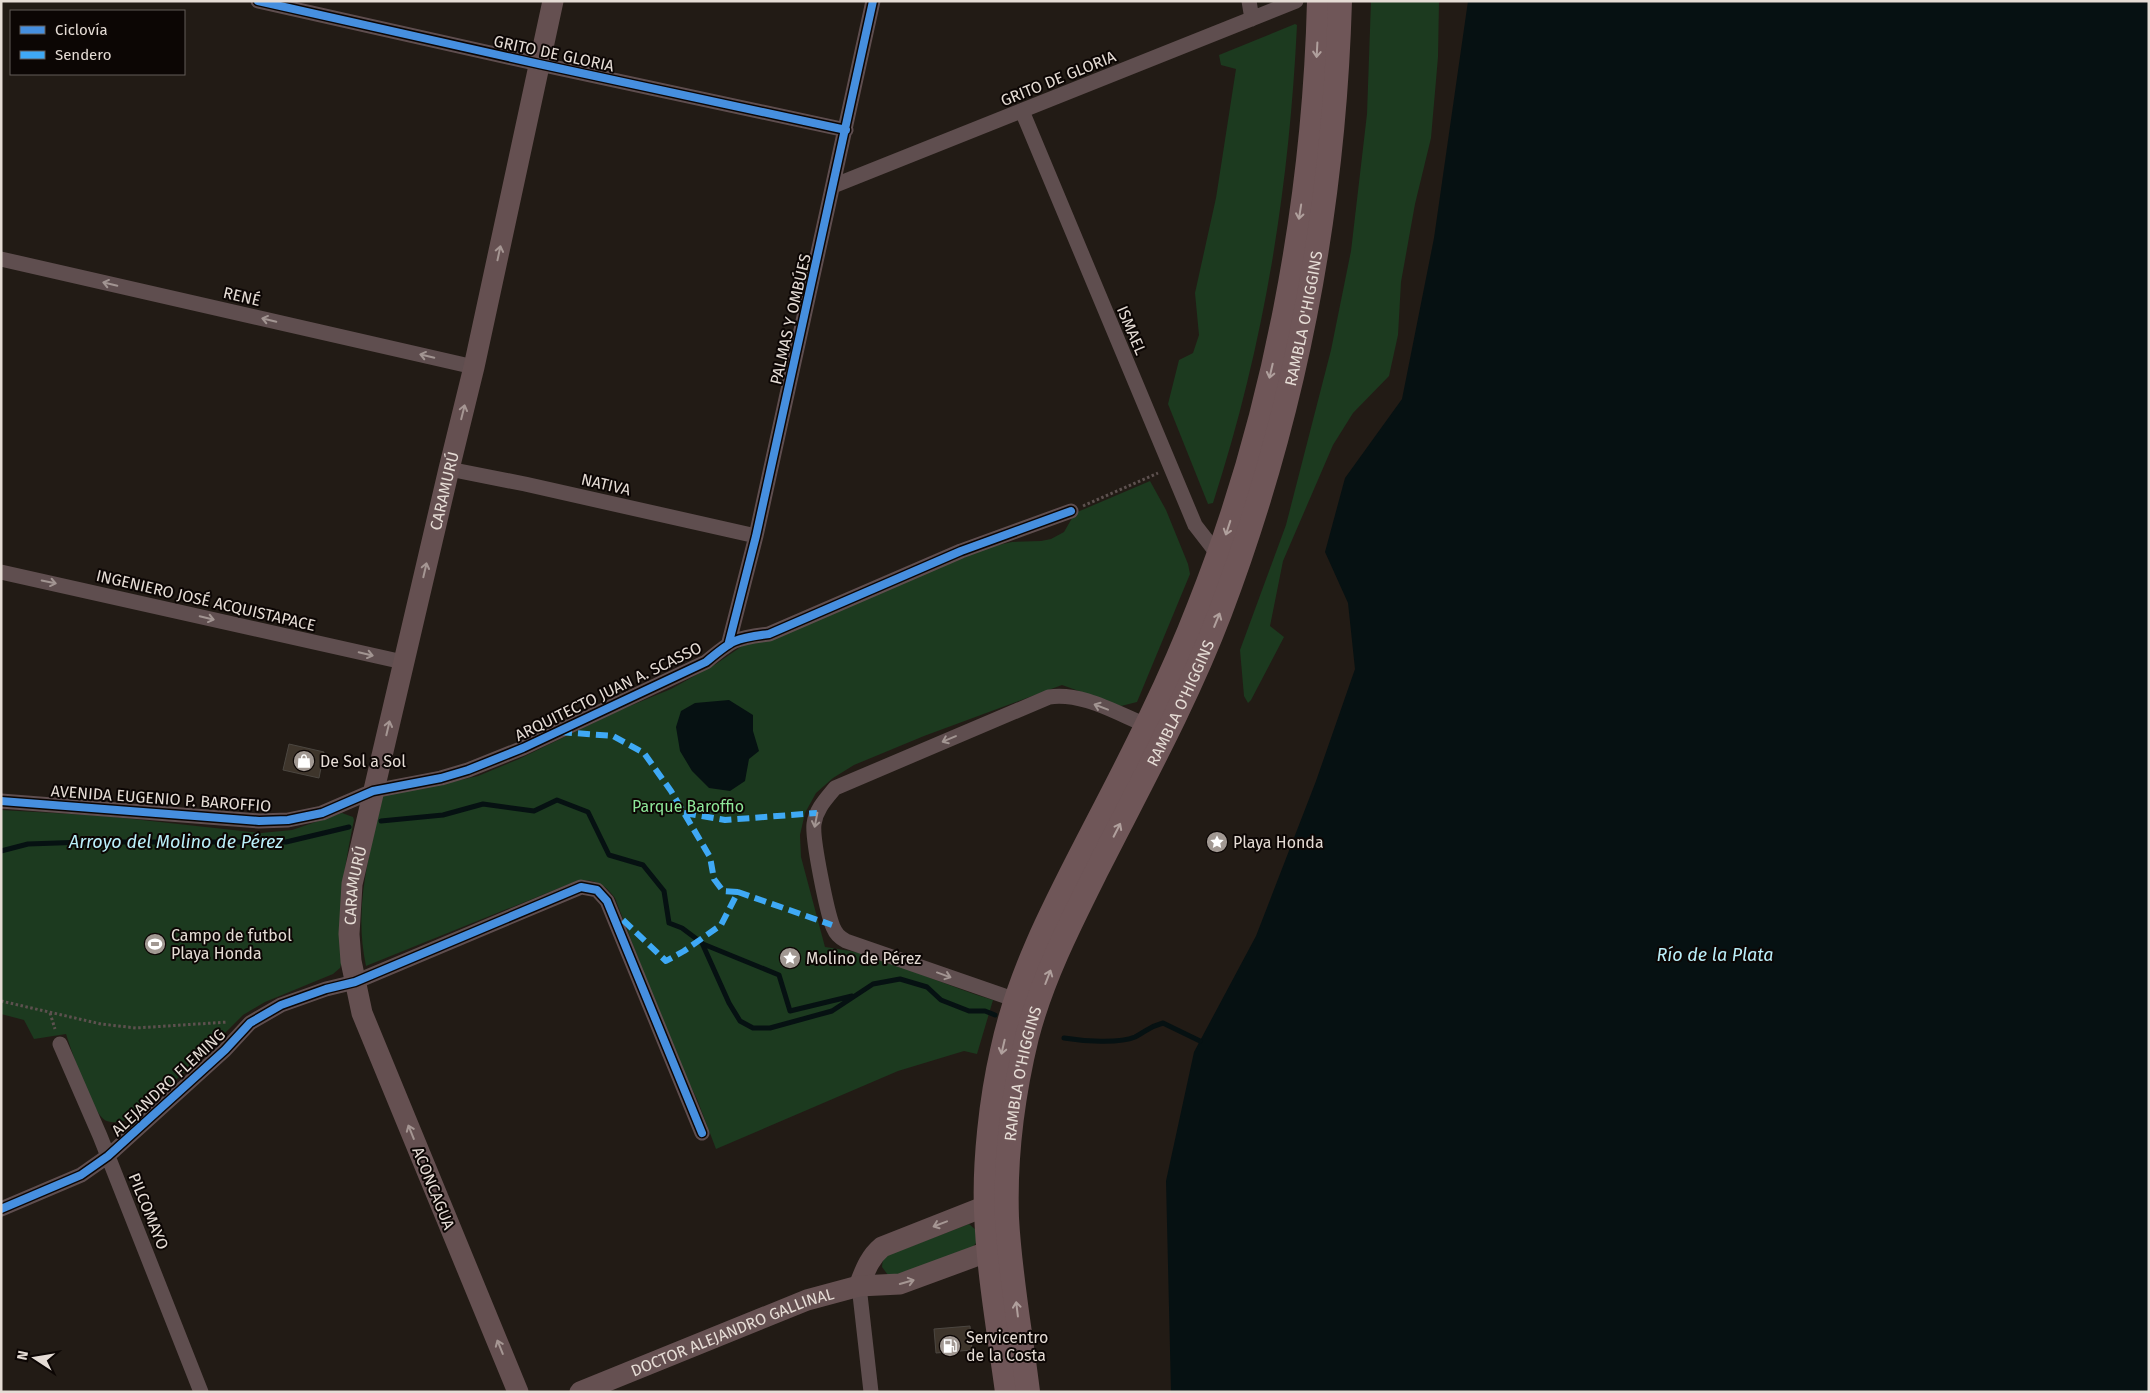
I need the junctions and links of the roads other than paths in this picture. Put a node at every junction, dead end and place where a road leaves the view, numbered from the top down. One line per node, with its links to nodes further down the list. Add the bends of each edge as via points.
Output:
1 (258, 1): 9 (street, GRITO DE GLORIA)
2 (553, 1): 9 (main road, CARAMURÚ)
3 (874, 1): 11 (street, PALMAS Y OMBÚES)
4 (1248, 1): 8 (street)
5 (1296, 1): 8 (street, GRITO DE GLORIA)
6 (1319, 1): 18 (main road, RAMBLA O'HIGGINS, one-way to 18, via 1314,103 1282,323 1258,426)
7 (1340, 1): 32 (main road, RAMBLA O'HIGGINS, one-way to 7, via 1007,1207 1017,1088 1035,1010 1076,911 1200,661 1239,561 1271,461 1301,339 1324,203 1339,58)
8 (1252, 19): 10 (street, GRITO DE GLORIA)
9 (539, 64): 11 (street, GRITO DE GLORIA); 14 (main road, CARAMURÚ, one-way to 9)
10 (1022, 111): 12 (street, GRITO DE GLORIA); 18 (street, ISMAEL, via 1195,526)
11 (846, 130): 12 (street, PALMAS Y OMBÚES)
12 (833, 186): 17 (street, PALMAS Y OMBÚES)
13 (1, 259): 14 (street, RENÉ, one-way to 13)
14 (474, 367): 15 (main road, CARAMURÚ, one-way to 14)
15 (448, 470): 17 (street, NATIVA); 21 (main road, CARAMURÚ, one-way to 15)
16 (1071, 511): 20 (street, ARQUITECTO JUAN A. SCASSO, via 961,551 768,634)
17 (756, 536): 20 (street, PALMAS Y OMBÚES)
18 (1219, 556): 22 (main road, RAMBLA O'HIGGINS)
19 (1, 572): 21 (street, INGENIERO JOSÉ ACQUISTAPACE, one-way to 21)
20 (729, 642): 23 (street, ARQUITECTO JUAN A. SCASSO, via 706,662 491,762 441,778)
21 (403, 662): 23 (main road, CARAMURÚ, one-way to 21)
22 (1146, 725): 26 (main road, RAMBLA O'HIGGINS, via 1055,904); 26 (street, one-way to 26, via 1075,697 1049,697 835,788 817,813 814,826 818,858 832,926 838,936)
23 (373, 791): 24 (street, AVENIDA EUGENIO P. BAROFFIO, via 322,812 288,820 260,821); 25 (main road, CARAMURÚ, via 352,884 349,934)
24 (1, 801)
25 (355, 982): 28 (street, ALEJANDRO FLEMING, via 581,887 597,890 607,901); 29 (street, ALEJANDRO FLEMING, via 281,1005 250,1024); 35 (main road, ACONCAGUA, one-way to 25, via 362,1013)
26 (1016, 1000): 30 (main road, RAMBLA O'HIGGINS, one-way to 30, via 996,1084)
27 (60, 1044): 29 (street, PILCOMAYO)
28 (702, 1133)
29 (108, 1156): 31 (street, ALEJANDRO FLEMING, via 81,1175); 34 (street, PILCOMAYO)
30 (986, 1206): 32 (main road, RAMBLA O'HIGGINS); 33 (main road, one-way to 33, via 882,1247 868,1262)
31 (1, 1209)
32 (999, 1247): 33 (main road, DOCTOR ALEJANDRO GALLINAL, one-way to 32, via 900,1284); 38 (main road, RAMBLA O'HIGGINS); 39 (main road, RAMBLA O'HIGGINS, one-way to 32)
33 (859, 1286): 36 (main road, DOCTOR ALEJANDRO GALLINAL, via 807,1300); 37 (street)
34 (201, 1392)
35 (518, 1392)
36 (580, 1392)
37 (872, 1392)
38 (1006, 1392)
39 (1028, 1392)

